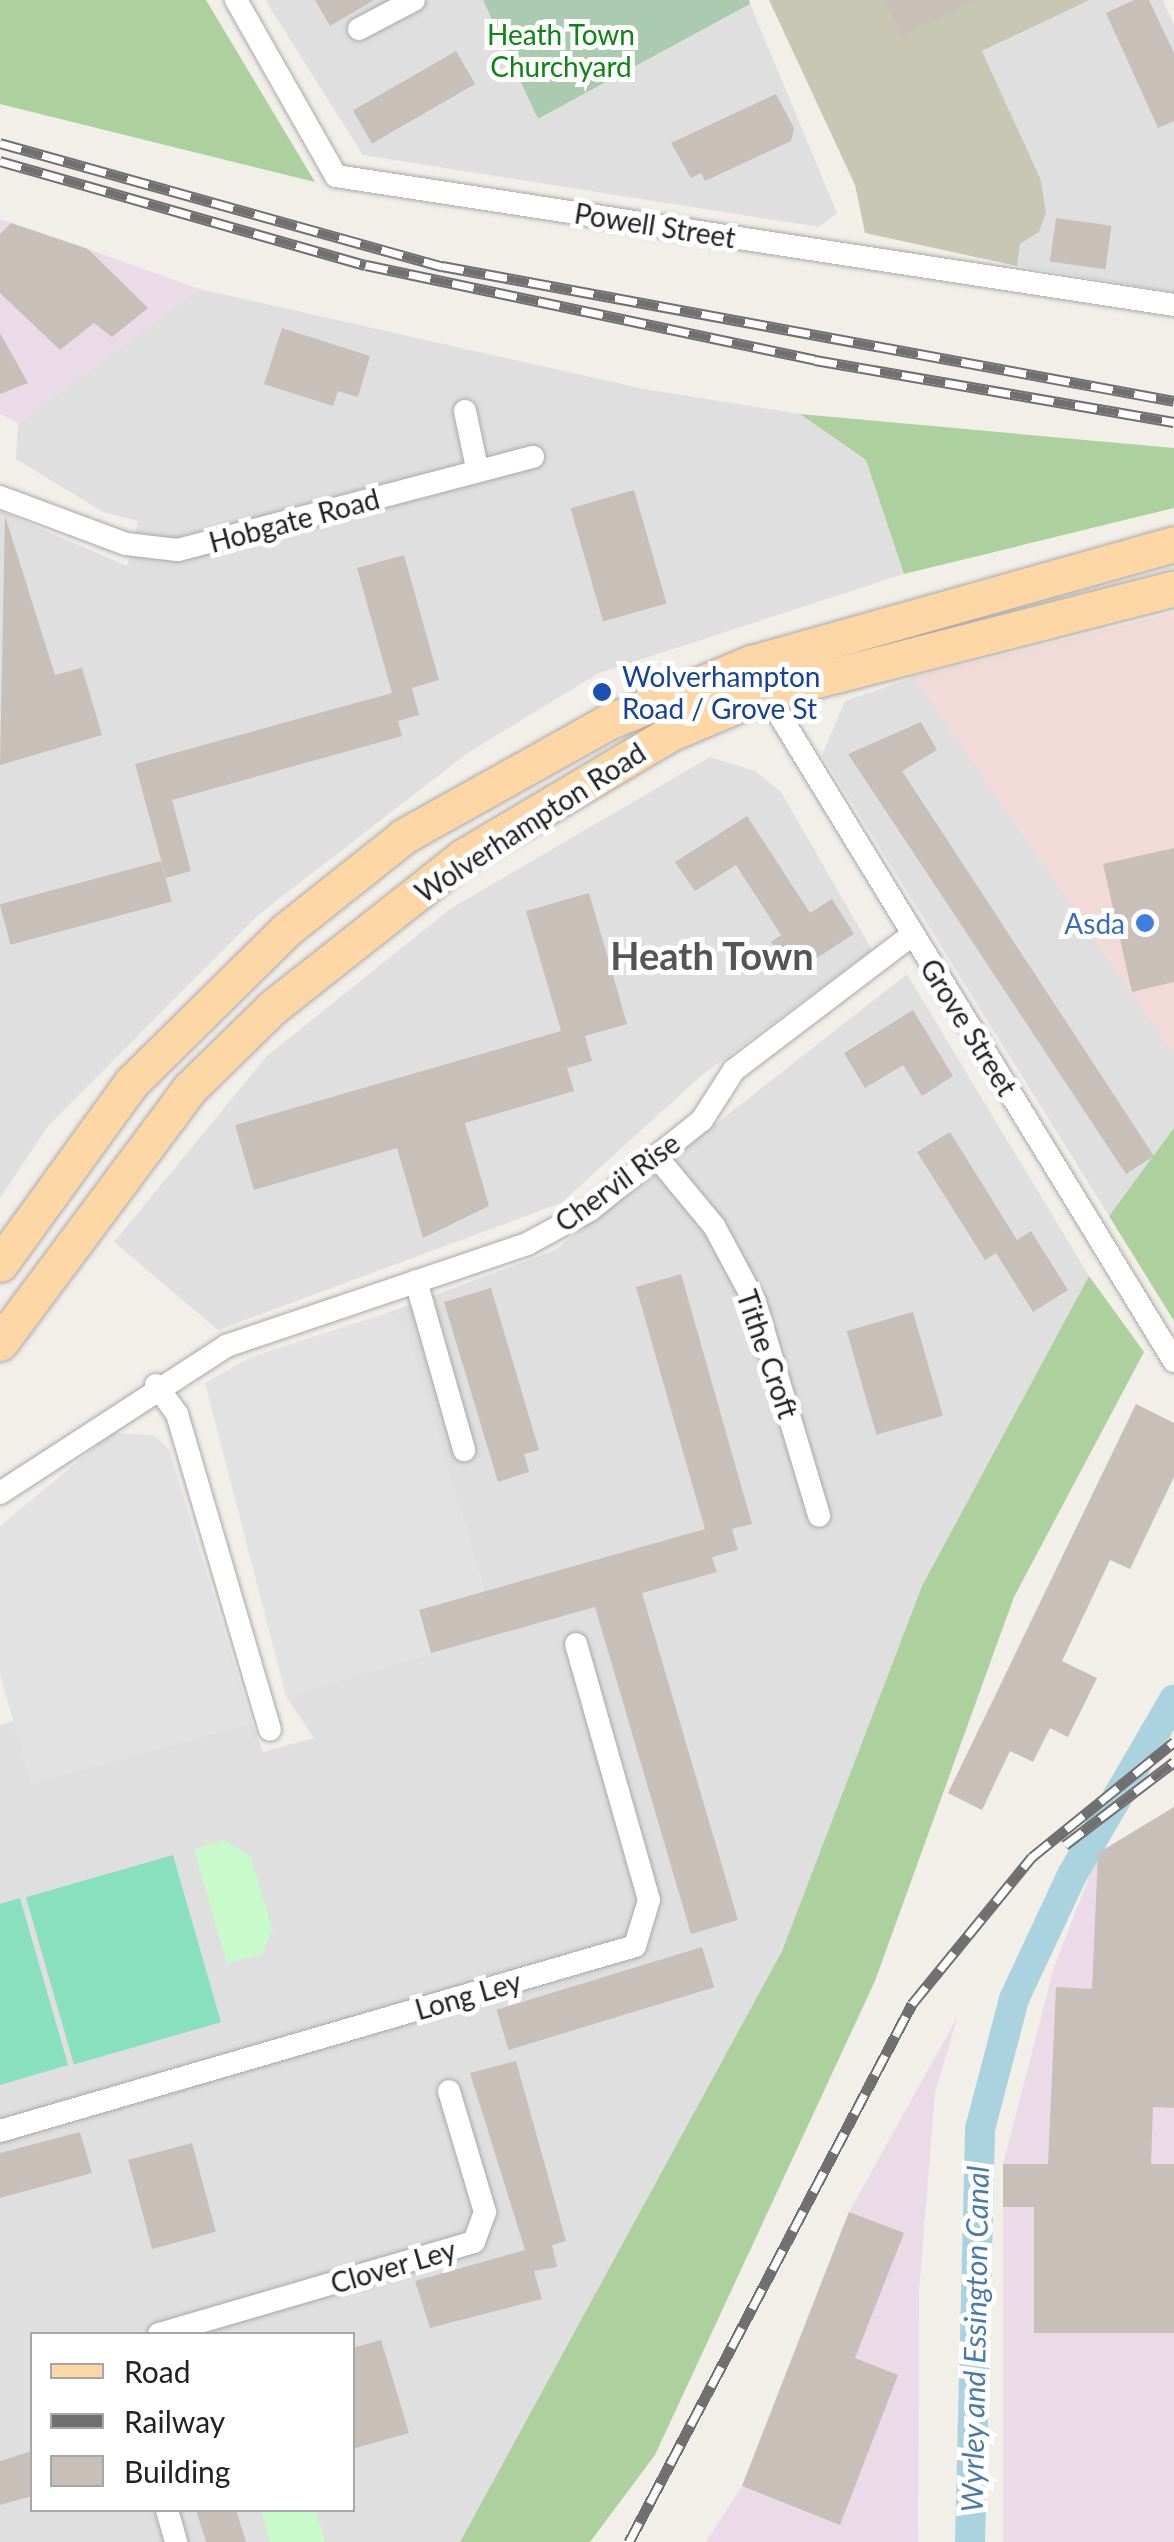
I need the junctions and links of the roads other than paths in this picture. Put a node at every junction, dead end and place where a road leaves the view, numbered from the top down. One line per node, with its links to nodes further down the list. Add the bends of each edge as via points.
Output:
1 (236, 0): 4 (street, Powell Street, via 336,176)
2 (414, 0): 3 (street)
3 (359, 29)
4 (1174, 305)
5 (465, 412): 7 (street)
6 (533, 457): 7 (street, Hobgate Road)
7 (478, 468): 8 (street, Hobgate Road, via 178,550 126,544)
8 (0, 497)
9 (1174, 544): 11 (main road, Wolverhampton Road)
10 (1174, 588): 11 (main road, Wolverhampton Road)
11 (758, 678): 12 (street, Grove Street); 14 (main road, Wolverhampton Road, via 496,781 404,836 286,930 131,1083); 16 (main road, Wolverhampton Road, via 464,856 273,1008 129,1159)
12 (912, 935): 13 (street, Chervil Rise, via 734,1070 702,1120); 17 (street, Grove Street)
13 (656, 1156): 15 (street, Chervil Rise, via 527,1244); 21 (street, Tithe Croft, via 714,1226 755,1302)
14 (0, 1264)
15 (416, 1280): 18 (street, Chervil Rise, via 226,1346); 19 (street)
16 (0, 1343)
17 (1174, 1360)
18 (156, 1386): 20 (street, Chervil Rise); 23 (street, via 177,1414)
19 (464, 1450)
20 (0, 1494)
21 (820, 1516)
22 (576, 1644): 25 (street, Long Ley, via 649,1900 634,1946)
23 (270, 1730)
24 (449, 2091): 26 (street, Clover Ley, via 485,2212 474,2242)
25 (0, 2131)
26 (166, 2332)
27 (168, 2512): 28 (street)
28 (176, 2542)

